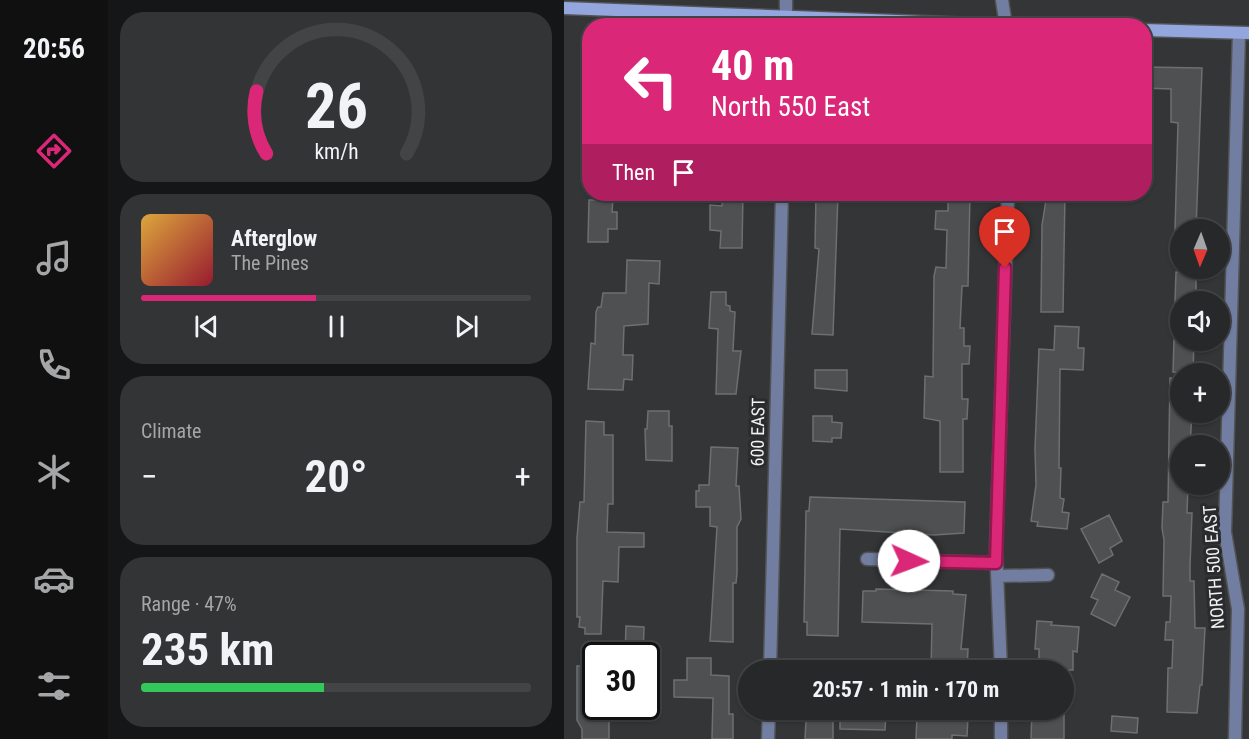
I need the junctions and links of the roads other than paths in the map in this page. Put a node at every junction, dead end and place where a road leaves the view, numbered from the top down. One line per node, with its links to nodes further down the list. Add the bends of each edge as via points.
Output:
1 (786, 0): 5 (street)
2 (1002, 0): 6 (street)
3 (564, 8): 4 (street)
4 (723, 18)
5 (786, 18)
6 (1005, 18)
7 (1152, 30): 8 (street)
8 (1244, 33): 20 (street, NORTH 500 EAST, via 1225,532 1238,609)
9 (782, 201): 14 (street, 600 EAST)
10 (1008, 201): 12 (street)
11 (867, 559): 12 (street)
12 (997, 570): 13 (street); 15 (street)
13 (1048, 575)
14 (770, 660)
15 (1001, 660)
16 (769, 720): 18 (street)
17 (1001, 720): 19 (street)
18 (768, 739)
19 (1001, 739)
20 (1235, 739)

